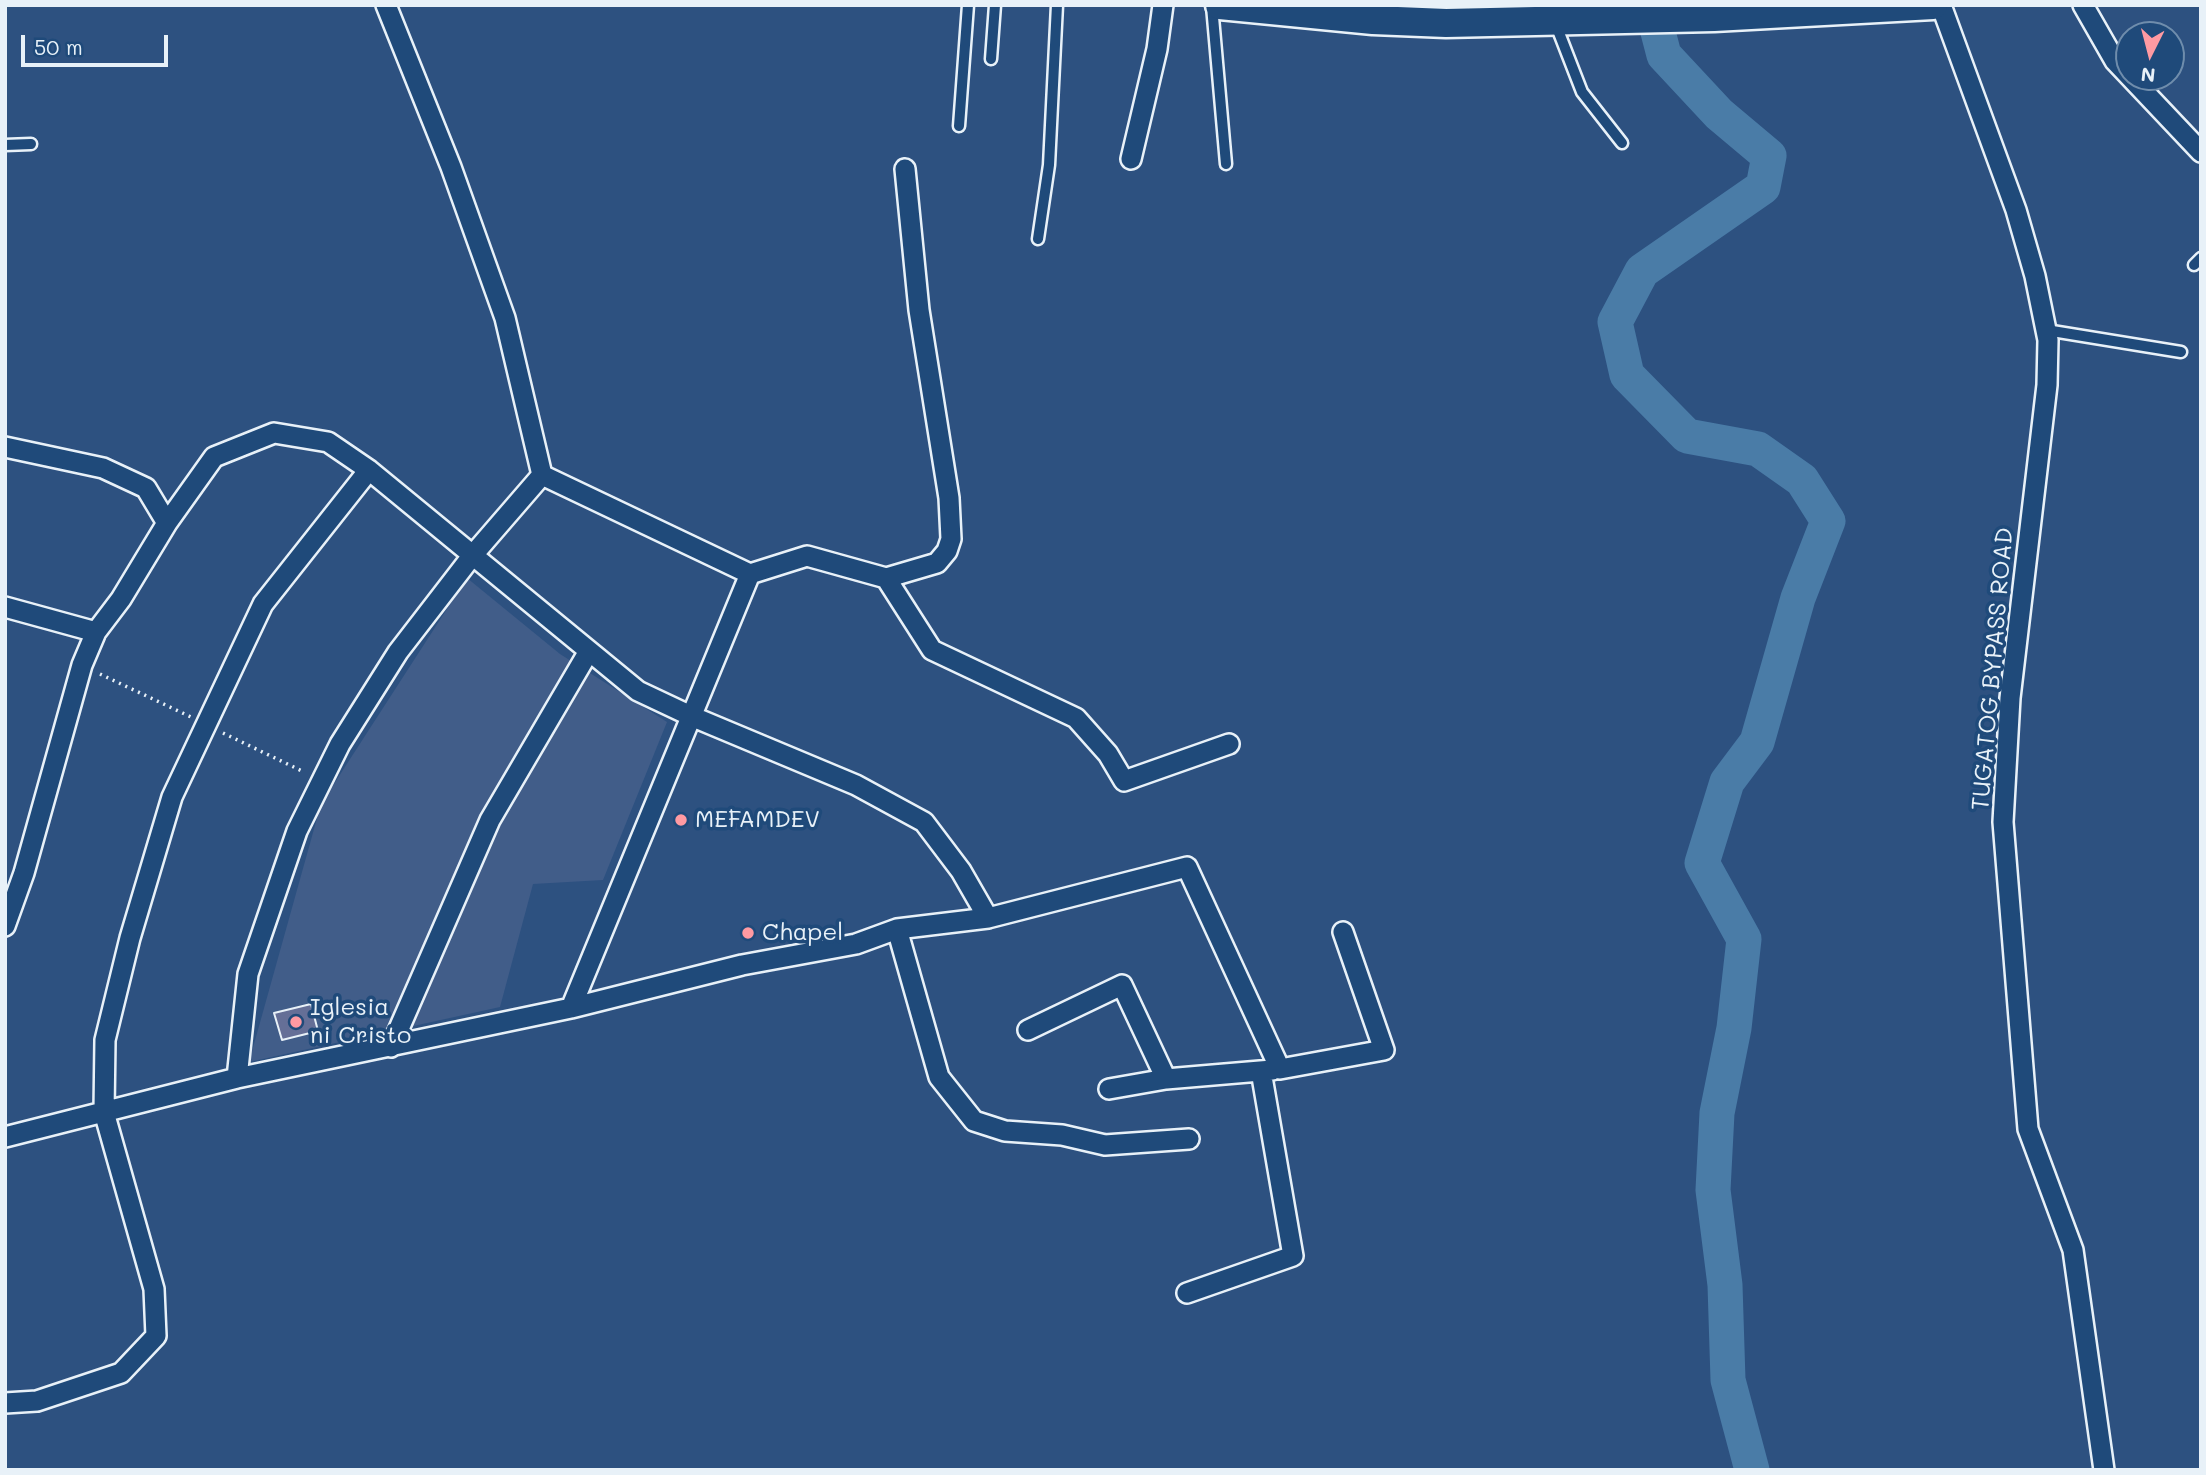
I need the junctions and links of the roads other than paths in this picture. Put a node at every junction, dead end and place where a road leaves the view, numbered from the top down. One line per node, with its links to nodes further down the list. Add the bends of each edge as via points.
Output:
1 (386, 5): 26 (street, via 505,318)
2 (968, 5): 13 (lane)
3 (995, 5): 12 (lane)
4 (1056, 5): 21 (lane, via 1049,165)
5 (1163, 5): 18 (street)
6 (1212, 5): 19 (lane)
7 (1220, 5): 11 (main road, via 1373,20)
8 (1933, 5): 11 (main road)
9 (1941, 5): 22 (street, TUGATOG BYPASS ROAD, via 2016,210)
10 (2083, 5): 17 (street, via 2115,61)
11 (1554, 21): 14 (lane, via 1582,92)
12 (991, 58)
13 (959, 127)
14 (1622, 143)
15 (31, 144): 16 (lane)
16 (5, 145)
17 (2201, 152)
18 (1130, 159)
19 (1226, 164)
20 (905, 169): 30 (street, via 919,310 949,498 951,539 937,563)
21 (1038, 239)
22 (2046, 330): 23 (lane); 52 (street, TUGATOG BYPASS ROAD, via 2047,385 2010,698 2003,822 2028,1129 2073,1250)
23 (2181, 352)
24 (5, 447): 27 (street, via 103,468 146,488)
25 (369, 470): 27 (street, via 328,442 274,433 214,457); 28 (street); 47 (street, via 264,604 172,797 105,1040)
26 (542, 475): 28 (street); 29 (street)
27 (166, 523): 32 (street)
28 (472, 556): 33 (street); 44 (street, via 398,652 340,744 297,831 248,974)
29 (750, 574): 30 (street, via 807,556); 34 (street)
30 (886, 578): 35 (street, via 932,650 1076,718 1108,754 1124,781)
31 (5, 607): 32 (street)
32 (96, 632): 37 (street, via 82,665)
33 (589, 651): 34 (street, via 638,691); 42 (street, via 490,820)
34 (691, 716): 36 (street, via 856,785 924,822 961,871); 40 (street)
35 (1229, 744)
36 (988, 918): 38 (street); 43 (street, via 1187,866)
37 (5, 926)
38 (897, 929): 40 (street, via 856,944 742,965); 49 (street, via 939,1077 974,1121 1005,1131 1062,1135 1105,1145)
39 (1343, 932): 43 (street, via 1384,1050)
40 (571, 1008): 42 (street)
41 (1028, 1030): 45 (street, via 1122,985)
42 (391, 1048): 44 (street)
43 (1270, 1070): 45 (street); 50 (street, via 1293,1256)
44 (237, 1078): 47 (street)
45 (1166, 1079): 46 (street)
46 (1109, 1089)
47 (104, 1112): 48 (street); 51 (street, via 154,1289 156,1336 121,1373 37,1401)
48 (5, 1137)
49 (1189, 1139)
50 (1187, 1293)
51 (5, 1403)
52 (2104, 1470)

